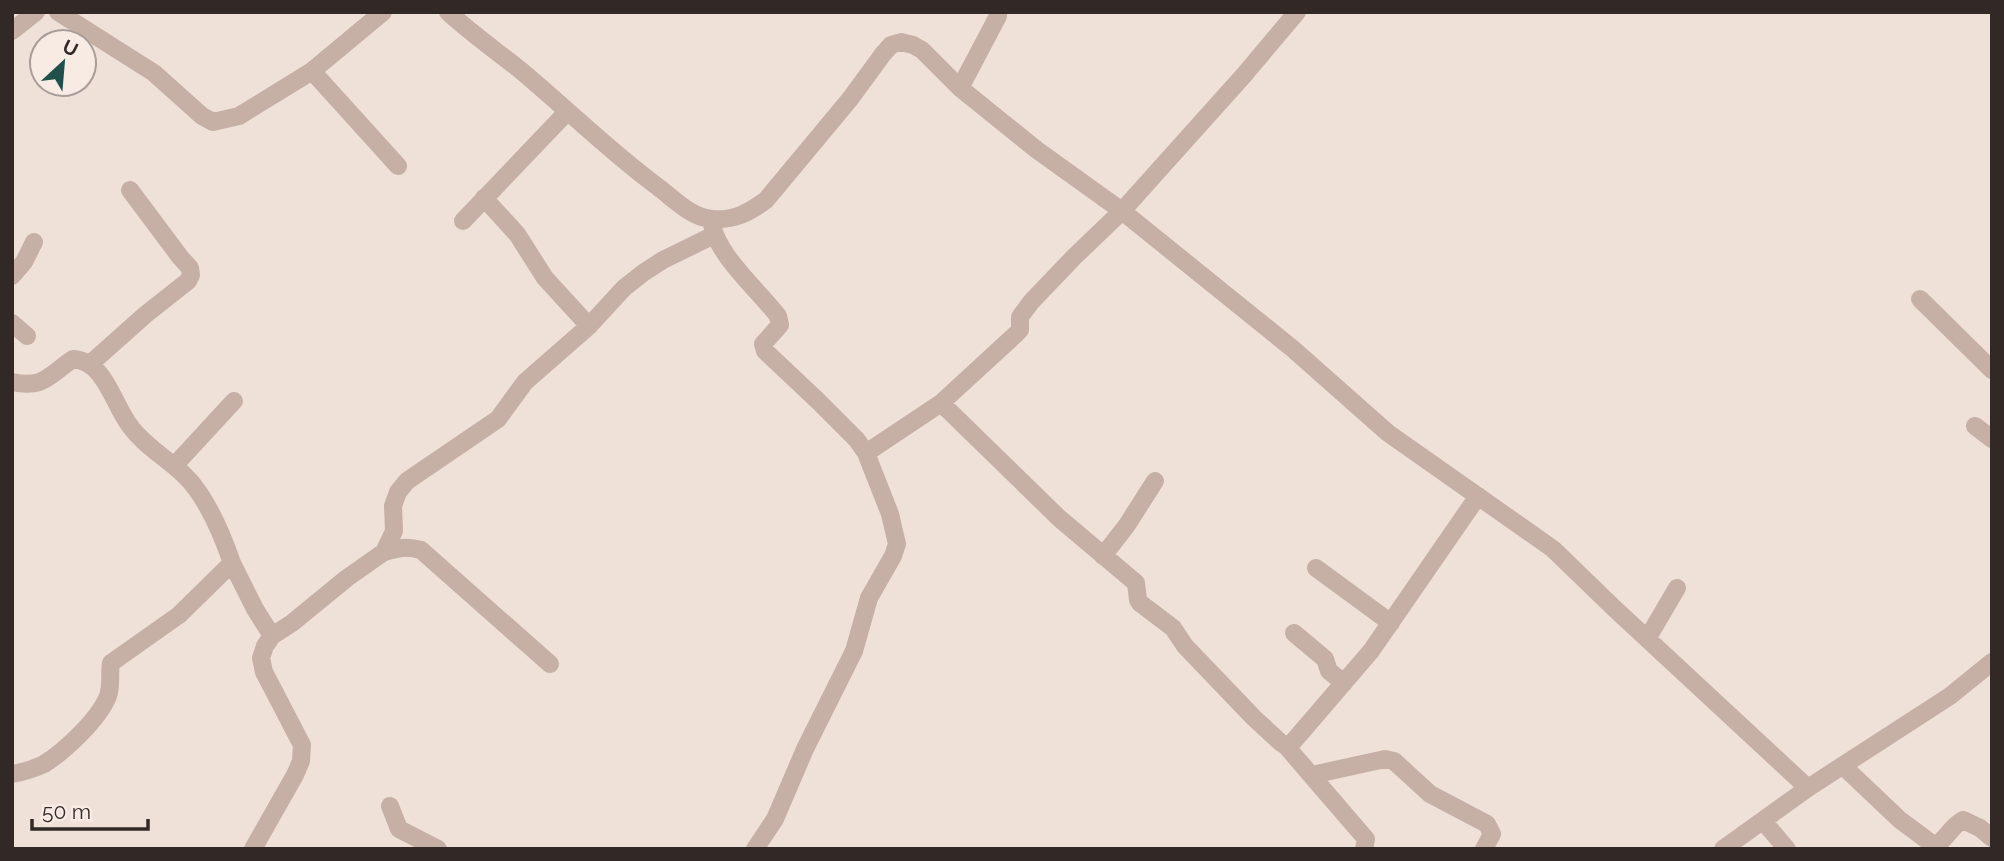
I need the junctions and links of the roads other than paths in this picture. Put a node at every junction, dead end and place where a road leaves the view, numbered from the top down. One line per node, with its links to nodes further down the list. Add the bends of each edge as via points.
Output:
1 (36, 12): 7 (street)
2 (58, 12): 8 (street, via 147,69 213,122 239,116)
3 (383, 12): 8 (street)
4 (448, 12): 10 (street)
5 (1297, 12): 14 (street)
6 (998, 16): 9 (street)
7 (12, 31)
8 (312, 71): 11 (street)
9 (960, 88): 14 (street); 16 (street, via 922,50 901,42 891,46 766,200 752,211)
10 (567, 112): 13 (street); 16 (street, via 621,160)
11 (398, 166)
12 (130, 190): 23 (street, via 191,275)
13 (484, 198): 15 (street); 21 (street, via 509,224 545,278)
14 (1122, 211): 27 (street, via 1031,302 1020,317 1020,330); 33 (street, via 1293,349 1388,433)
15 (463, 221)
16 (712, 227): 21 (street, via 624,288); 30 (street, via 725,253 778,316 780,325 763,344 765,351)
17 (34, 242): 18 (street)
18 (12, 276)
19 (1920, 299): 24 (street)
20 (12, 323): 22 (street)
21 (589, 326): 34 (street, via 525,382 498,419 407,481 393,506 394,531)
22 (27, 336)
23 (90, 364): 25 (street, via 73,359 40,383); 31 (street, via 131,428)
24 (1992, 370)
25 (12, 382)
26 (234, 401): 31 (street)
27 (941, 403): 30 (street); 35 (street)
28 (1975, 426): 29 (street)
29 (1992, 439)
30 (866, 453): 56 (street, via 897,544 869,598 854,651 775,819)
31 (174, 466): 36 (street, via 209,508)
32 (1155, 481): 35 (street)
33 (1478, 496): 39 (street); 42 (street, via 1553,549)
34 (384, 552): 41 (street); 43 (street, via 409,547 421,550)
35 (1103, 556): 46 (street, via 1136,583 1140,603 1173,628 1185,646)
36 (232, 563): 41 (street); 48 (street, via 179,615 111,663 107,697 78,736 43,765)
37 (1316, 568): 39 (street)
38 (1677, 587): 42 (street)
39 (1391, 623): 45 (street)
40 (1294, 633): 45 (street, via 1325,659 1329,671)
41 (272, 636): 54 (street, via 261,658 264,672 302,745 301,761)
42 (1647, 639): 50 (street)
43 (550, 664)
44 (1990, 666): 47 (street)
45 (1344, 683): 46 (street)
46 (1286, 746): 49 (street)
47 (1843, 766): 50 (street); 53 (street, via 1935,846 1964,820)
48 (12, 774)
49 (1312, 775): 57 (street, via 1366,839); 58 (street, via 1394,761 1430,793 1487,824 1492,834)
50 (1808, 788): 52 (street)
51 (390, 806): 55 (street, via 398,829)
52 (1763, 821): 59 (street); 60 (street)
53 (1992, 838)
54 (253, 849)
55 (438, 849)
56 (755, 849)
57 (1364, 849)
58 (1484, 849)
59 (1723, 849)
60 (1787, 849)

